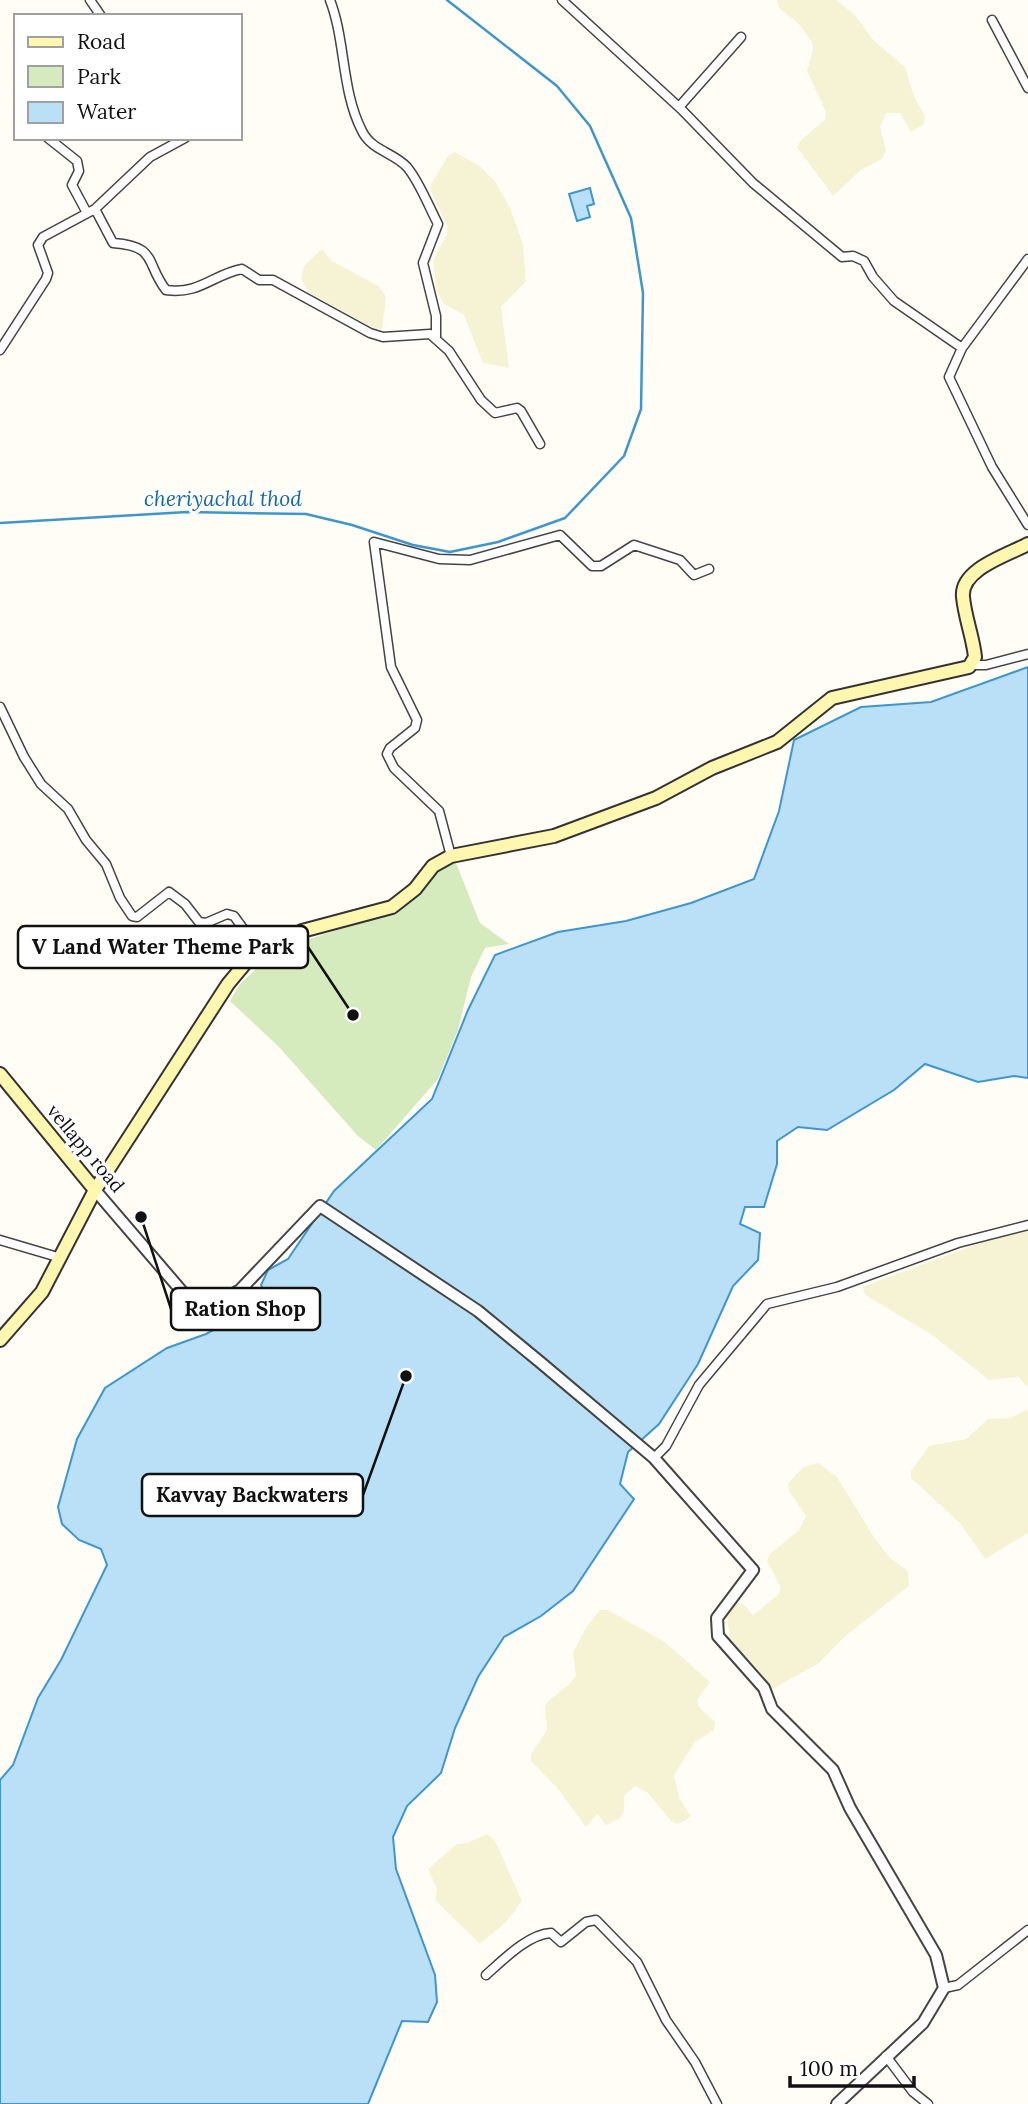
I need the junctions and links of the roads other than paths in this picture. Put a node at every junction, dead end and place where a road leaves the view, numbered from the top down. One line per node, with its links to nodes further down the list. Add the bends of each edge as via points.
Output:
1 (330, 0): 11 (street, via 345,78 363,134 380,152 409,169 438,224 423,263 434,305)
2 (562, 0): 6 (street)
3 (992, 20): 5 (street)
4 (741, 37): 6 (street)
5 (1028, 88)
6 (679, 107): 12 (street, via 753,183 842,257 864,261 894,301)
7 (51, 140): 9 (street, via 77,161 79,171 72,185)
8 (181, 140): 9 (street, via 150,157)
9 (91, 211): 11 (street, via 113,243 131,244 153,261 166,290 206,286 242,269 259,279 273,280 370,333 383,337 430,334); 13 (street, via 43,237 38,245 46,279)
10 (1028, 259): 12 (street)
11 (436, 339): 14 (street, via 481,400 495,412 517,408)
12 (962, 348): 15 (street, via 949,377 992,467)
13 (0, 349)
14 (540, 444)
15 (1028, 525)
16 (1028, 544): 19 (main road, via 975,572 966,583 963,599 975,657)
17 (709, 569): 21 (street, via 694,575 680,560 634,545 601,566 592,566 560,535 470,560 439,559 374,542 391,667 417,720 415,728 387,754 394,768 439,811)
18 (1028, 654): 19 (street)
19 (971, 665): 21 (main road, via 832,698 777,742 612,816 554,836)
20 (0, 707): 22 (street, via 41,784 68,809 106,864 132,916 137,917 169,892 199,922 234,916)
21 (450, 856): 22 (main road, via 433,866 415,889 392,907 302,931)
22 (261, 953): 24 (main road, via 248,960 228,984)
23 (0, 1074): 24 (main road, vellapp road)
24 (95, 1190): 27 (main road); 29 (street, vellapp road, via 197,1309 204,1310 240,1290 320,1206 478,1311)
25 (1028, 1224): 29 (street, via 958,1243 837,1287 767,1304 699,1385 666,1446)
26 (0, 1240): 27 (street)
27 (61, 1258): 28 (main road, via 42,1292)
28 (0, 1340)
29 (654, 1458): 32 (street, via 753,1570 717,1618 718,1636 764,1688 772,1709 833,1770 850,1808 936,1955)
30 (1028, 1930): 32 (street, via 958,1985)
31 (486, 1975): 34 (street, via 545,1933 561,1942 586,1922 596,1920 637,1962)
32 (944, 1988): 33 (street, via 923,2023)
33 (886, 2056): 35 (street); 36 (street)
34 (717, 2104)
35 (836, 2104)
36 (928, 2104)

